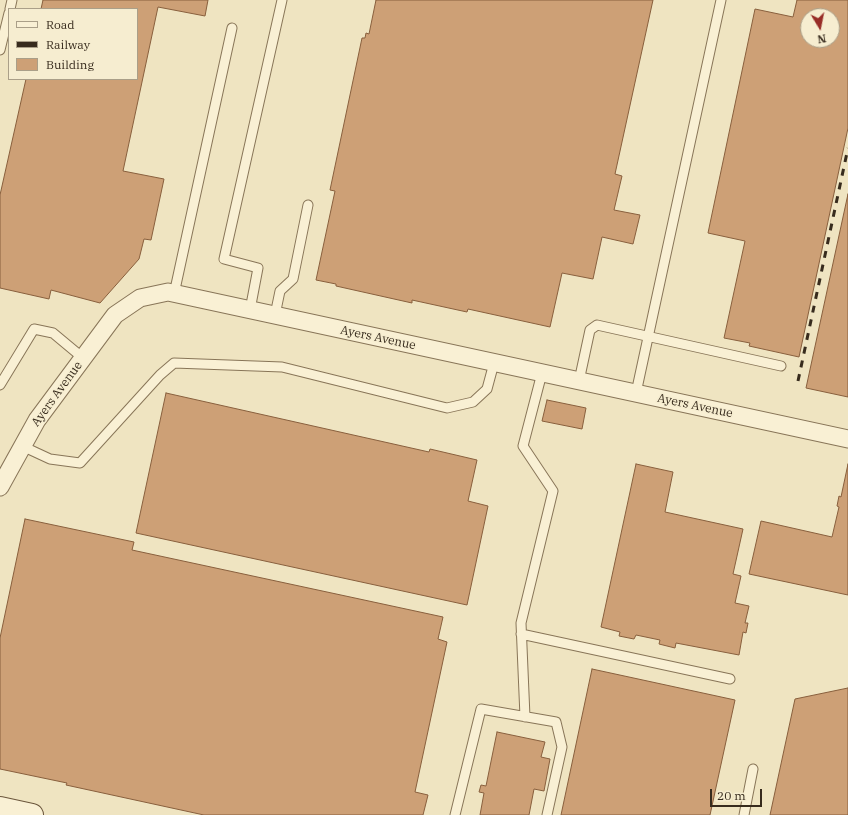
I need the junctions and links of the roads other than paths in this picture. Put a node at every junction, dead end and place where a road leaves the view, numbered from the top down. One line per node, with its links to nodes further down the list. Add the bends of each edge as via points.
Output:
1 (282, 0): 8 (lane, via 224,259 258,268)
2 (721, 0): 10 (lane)
3 (8, 17): 5 (lane)
4 (232, 28): 7 (lane)
5 (0, 50)
6 (308, 205): 9 (lane, via 293,279 280,291)
7 (174, 294): 8 (street, Ayers Avenue); 11 (street, Ayers Avenue, via 168,292 140,298 115,315)
8 (250, 310): 9 (street, Ayers Avenue)
9 (274, 315): 12 (street, Ayers Avenue)
10 (648, 337): 13 (lane); 15 (lane, via 592,327); 17 (lane)
11 (83, 358): 16 (lane, via 53,333 34,329); 19 (street, Ayers Avenue, via 37,420)
12 (494, 363): 14 (street, Ayers Avenue); 19 (lane, via 487,389 473,402 447,408 282,367 174,362 80,463 50,459)
13 (781, 366)
14 (542, 373): 15 (street, Ayers Avenue); 21 (lane, via 523,446 553,491 521,623)
15 (579, 381): 17 (street, Ayers Avenue)
16 (0, 385)
17 (636, 393): 18 (street, Ayers Avenue)
18 (848, 439)
19 (22, 446): 20 (street, Ayers Avenue)
20 (0, 487)
21 (521, 634): 22 (lane); 23 (lane)
22 (730, 679)
23 (525, 717): 27 (lane, via 481,708); 28 (lane, via 556,722 562,747)
24 (753, 769): 29 (lane)
25 (0, 808): 26 (main road)
26 (32, 815)
27 (455, 815)
28 (547, 815)
29 (744, 815)

